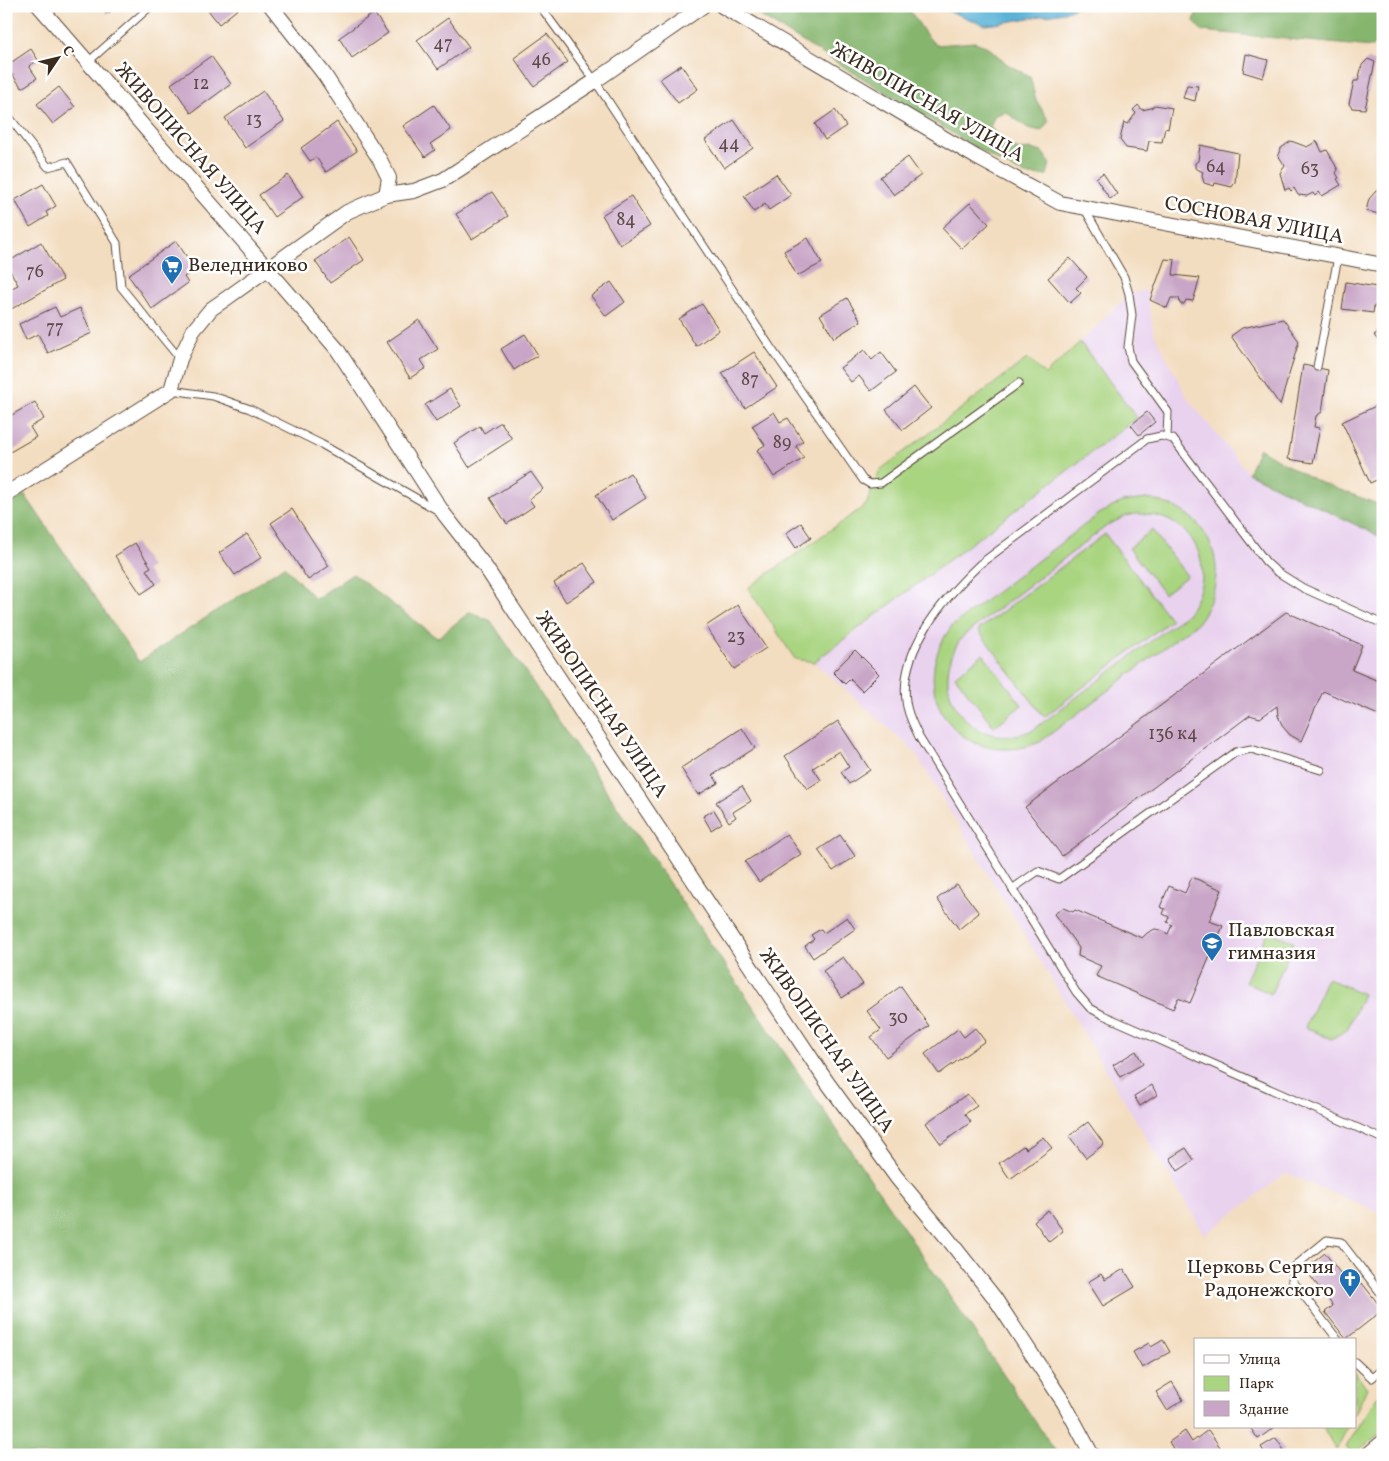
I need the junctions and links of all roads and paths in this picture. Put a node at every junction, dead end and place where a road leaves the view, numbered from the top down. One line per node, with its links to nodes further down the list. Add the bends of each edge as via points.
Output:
1 (39, 6): 7 (street, ЖИВОПИСНАЯ УЛИЦА)
2 (151, 6): 7 (lane)
3 (271, 6): 10 (street, via 324,74 380,160 389,178)
4 (540, 6): 8 (lane)
5 (703, 6): 8 (street)
6 (722, 6): 11 (street, ЖИВОПИСНАЯ УЛИЦА, via 976,157 1060,203)
7 (88, 62): 15 (street, ЖИВОПИСНАЯ УЛИЦА)
8 (595, 81): 10 (street, via 443,180 414,191); 18 (lane, via 770,348 863,480 870,484 881,483)
9 (6, 113): 16 (lane, via 48,167 67,162 117,243 121,287)
10 (386, 195): 15 (street, via 347,212)
11 (1084, 208): 12 (street, ЖИВОПИСНАЯ УЛИЦА); 20 (lane, via 1124,277 1132,315 1128,347 1131,361 1168,412)
12 (1119, 216): 13 (street, СОСНОВАЯ УЛИЦА)
13 (1338, 257): 14 (street, СОСНОВАЯ УЛИЦА); 17 (lane)
14 (1383, 265)
15 (267, 269): 16 (street, via 211,309 193,331); 22 (street, ЖИВОПИСНАЯ УЛИЦА, via 337,348)
16 (180, 359): 19 (street)
17 (1317, 368)
18 (1019, 383)
19 (170, 390): 21 (street); 22 (lane, via 213,396 250,409 321,444)
20 (1167, 437): 23 (lane, via 1181,448 1276,571 1303,588); 25 (lane, via 1147,439 980,564 934,616 910,659 906,701 918,738)
21 (6, 494)
22 (444, 514): 32 (street, ЖИВОПИСНАЯ УЛИЦА, via 484,565 827,1082 897,1178 994,1297 1064,1403)
23 (1383, 624)
24 (1321, 770): 25 (lane, via 1251,748 1236,752 1059,879 1038,871)
25 (1012, 889): 26 (lane, via 1076,992 1090,1008)
26 (1383, 1138)
27 (1383, 1296): 28 (lane, via 1342,1242 1327,1240 1294,1267 1292,1280)
28 (1336, 1338)
29 (1356, 1363): 30 (lane, via 1372,1378)
30 (1383, 1368)
31 (1383, 1445): 33 (main road)
32 (1092, 1455)
33 (1372, 1455)

